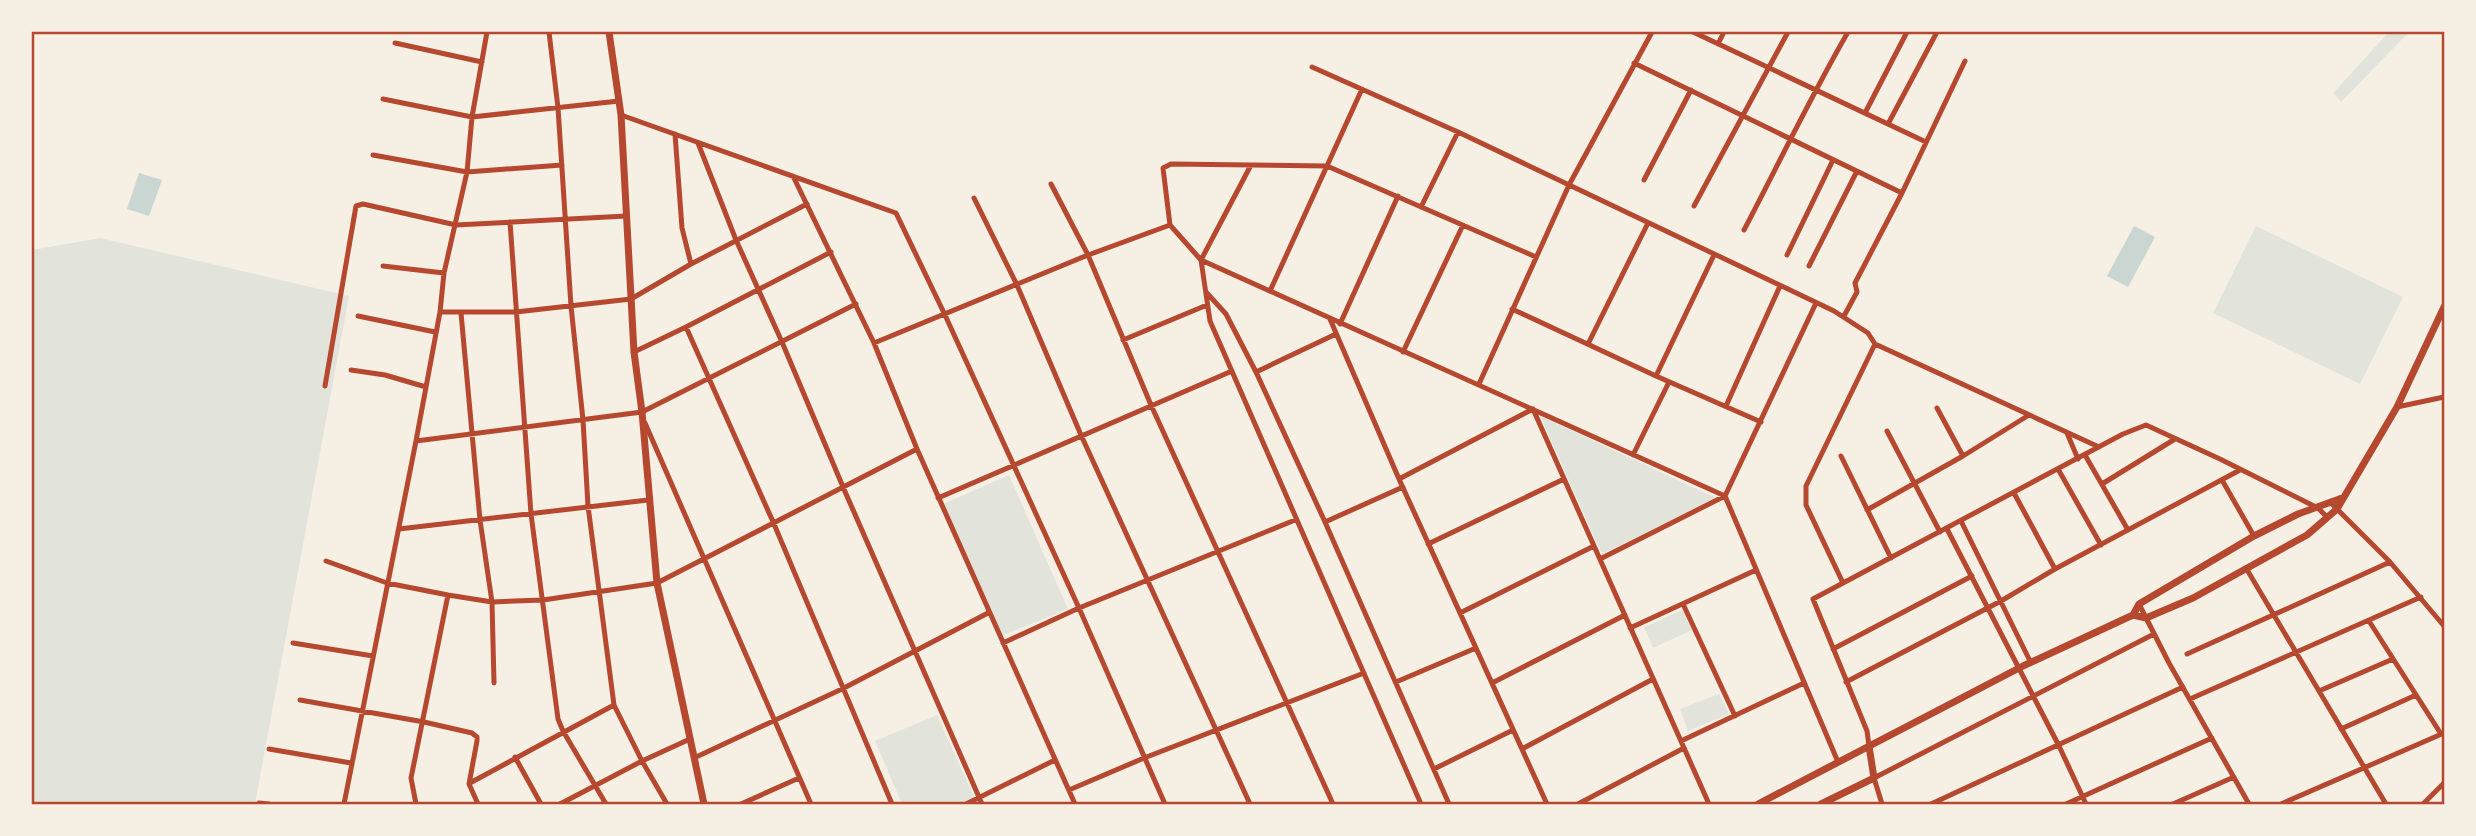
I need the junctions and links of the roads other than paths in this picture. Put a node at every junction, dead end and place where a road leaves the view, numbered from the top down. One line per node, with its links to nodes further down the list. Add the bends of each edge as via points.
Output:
1 (487, 32): 14 (street)
2 (549, 32): 23 (street)
3 (609, 32): 22 (street)
4 (1651, 32): 15 (street)
5 (1693, 32): 12 (street)
6 (1724, 32): 12 (street)
7 (1788, 32): 16 (street)
8 (1848, 32): 20 (street)
9 (1907, 32): 24 (street)
10 (1937, 32): 28 (street)
11 (395, 43): 14 (street)
12 (1718, 44): 16 (street)
13 (1965, 61): 32 (street)
14 (482, 62): 27 (street)
15 (1634, 63): 19 (street); 44 (street)
16 (1768, 66): 20 (street); 26 (street)
17 (1312, 67): 18 (street)
18 (1362, 89): 29 (street); 38 (street)
19 (1691, 90): 26 (street); 42 (street)
20 (1814, 90): 24 (street); 31 (street)
21 (383, 99): 27 (street)
22 (619, 101): 23 (street); 25 (street)
23 (558, 108): 27 (street); 36 (street)
24 (1865, 114): 28 (street)
25 (621, 115): 30 (street); 51 (street)
26 (1744, 116): 31 (street); 50 (street)
27 (472, 117): 40 (street)
28 (1888, 124): 32 (street)
29 (1458, 132): 44 (street); 49 (street)
30 (674, 134): 33 (street); 66 (street, via 682,228)
31 (1792, 139): 35 (street); 58 (street)
32 (1926, 142): 45 (street)
33 (698, 143): 41 (street); 59 (street)
34 (373, 155): 40 (street)
35 (1833, 160): 39 (street); 63 (street)
36 (562, 165): 40 (street); 52 (street)
37 (1251, 165): 38 (street); 56 (street, via 1171,164 1163,168); 65 (street)
38 (1327, 166): 46 (street); 74 (street)
39 (1857, 171): 45 (street); 67 (street)
40 (467, 172): 55 (street)
41 (793, 176): 48 (street); 85 (street, via 897,214)
42 (1644, 180)
43 (1051, 184): 61 (street)
44 (1569, 185): 54 (street); 64 (street)
45 (1902, 193): 87 (street, via 1855,283 1857,292)
46 (1398, 197): 49 (street); 89 (street)
47 (974, 198): 70 (street)
48 (807, 204): 59 (street); 60 (street)
49 (1420, 206): 57 (street)
50 (1694, 206)
51 (626, 216): 52 (street); 75 (street)
52 (567, 218): 53 (street); 79 (street)
53 (510, 222): 55 (street); 83 (street)
54 (1648, 223): 62 (street); 96 (street)
55 (456, 225): 69 (street); 107 (street, via 355,206)
56 (1170, 225): 61 (street); 65 (street)
57 (1463, 225): 64 (street); 99 (street)
58 (1744, 230)
59 (736, 240): 66 (street); 72 (street)
60 (831, 252): 72 (street); 77 (street)
61 (1088, 255): 70 (street); 93 (street)
62 (1714, 255): 71 (street); 103 (street)
63 (1787, 255)
64 (1536, 257): 81 (street)
65 (1201, 260): 73 (street); 74 (street)
66 (691, 264): 75 (street)
67 (1810, 266)
68 (383, 267): 69 (street)
69 (444, 273): 82 (street)
70 (1017, 285): 85 (street); 123 (street)
71 (1780, 286): 76 (street); 111 (street)
72 (759, 290): 90 (street); 94 (street)
73 (1203, 290): 78 (street); 102 (street, via 1226,314)
74 (1270, 291): 88 (street)
75 (631, 299): 79 (street); 98 (street)
76 (1816, 303): 87 (street); 118 (street)
77 (856, 304): 94 (street); 95 (street)
78 (1207, 305): 93 (street); 101 (street)
79 (571, 306): 83 (street); 117 (street)
80 (2445, 307): 112 (street)
81 (1512, 309): 96 (street); 106 (street)
82 (440, 312): 84 (street); 91 (street)
83 (516, 312): 84 (street); 119 (street)
84 (461, 313): 122 (street)
85 (945, 315): 95 (street); 133 (street)
86 (358, 316): 91 (street)
87 (1844, 316): 97 (street)
88 (1330, 319): 89 (street); 92 (street)
89 (1340, 324): 99 (street)
90 (686, 327): 98 (street); 104 (street)
91 (435, 332): 108 (street)
92 (1336, 334): 102 (street); 136 (street)
93 (1123, 340): 110 (street)
94 (782, 342): 104 (street); 141 (street)
95 (874, 343): 127 (street)
96 (1588, 344): 103 (street)
97 (1875, 344): 116 (street); 179 (street, via 1806,486 1807,505)
98 (634, 352): 115 (street)
99 (1403, 352): 106 (street)
100 (351, 370): 108 (street)
101 (1231, 371): 110 (street); 154 (street)
102 (1256, 372): 156 (street)
103 (1656, 376): 105 (street)
104 (709, 380): 115 (street); 157 (street)
105 (1669, 382): 111 (street); 128 (street)
106 (1479, 384): 114 (street)
107 (325, 386)
108 (426, 387): 125 (street)
109 (2445, 397): 112 (street)
110 (1150, 405): 123 (street); 166 (street)
111 (1726, 406): 118 (street)
112 (2397, 407): 148 (street)
113 (1937, 408): 131 (street)
114 (1533, 409): 128 (street); 136 (street); 137 (street)
115 (642, 414): 117 (street); 146 (street); 167 (street)
116 (2029, 415): 121 (street); 131 (street)
117 (583, 419): 119 (street); 147 (street)
118 (1761, 422): 144 (street)
119 (523, 427): 122 (street); 151 (street)
120 (1887, 431): 139 (street)
121 (2067, 433): 126 (street); 132 (street)
122 (474, 434): 125 (street); 153 (street)
123 (1081, 435): 133 (street); 176 (street)
124 (2175, 439): 126 (street, via 2146,425); 135 (street); 140 (street)
125 (416, 441): 159 (street)
126 (2099, 447): 129 (street)
127 (917, 449): 141 (street); 145 (street)
128 (1633, 454): 144 (street)
129 (2085, 455): 132 (street); 140 (street)
130 (1841, 456): 150 (street)
131 (1963, 456): 139 (street)
132 (2078, 459): 134 (street)
133 (1012, 466): 145 (street); 189 (street)
134 (2058, 470): 143 (street); 164 (street)
135 (2240, 470): 138 (street); 149 (street)
136 (1399, 479): 142 (street)
137 (1564, 479): 163 (street); 165 (street)
138 (2222, 480): 160 (street); 162 (street)
139 (1916, 483): 150 (street); 161 (street)
140 (2102, 484): 160 (street)
141 (843, 487): 157 (street); 204 (street)
142 (1403, 487): 156 (street); 163 (street)
143 (2014, 493): 155 (street); 173 (street)
144 (1725, 496): 169 (street); 174 (street)
145 (938, 498): 190 (street)
146 (649, 500): 147 (street); 178 (street)
147 (588, 506): 151 (street); 180 (street)
148 (2334, 506): 149 (street); 152 (street); 171 (street)
149 (2318, 508): 152 (street); 162 (street)
150 (1867, 510): 168 (street)
151 (531, 514): 153 (street); 183 (street)
152 (2327, 517): 172 (street, via 2306,535)
153 (480, 520): 159 (street); 185 (street)
154 (1295, 520): 166 (street); 211 (street)
155 (1961, 521): 158 (street); 184 (street)
156 (1325, 522): 213 (street)
157 (774, 524): 167 (street); 219 (street)
158 (1947, 528): 161 (street); 175 (street)
159 (399, 529): 177 (street)
160 (2128, 530): 164 (street)
161 (1940, 532): 168 (street)
162 (2255, 536): 187 (street)
163 (1428, 544): 191 (street)
164 (2101, 545): 173 (street)
165 (1594, 546): 169 (street); 191 (street)
166 (1217, 553): 176 (street); 225 (street)
167 (705, 558): 178 (street); 229 (street)
168 (1891, 558): 179 (street)
169 (1600, 559): 192 (street)
170 (326, 561): 177 (street)
171 (2390, 562): 182 (street); 194 (street)
172 (2246, 568): 194 (street); 195 (street)
173 (2055, 569): 184 (street)
174 (1756, 570): 186 (street); 217 (street)
175 (1972, 576): 188 (street); 203 (street)
176 (1149, 580): 189 (street); 234 (street)
177 (387, 583): 181 (street); 207 (street)
178 (657, 583): 180 (street); 237 (street)
179 (1843, 583): 203 (street, via 1814,599)
180 (598, 592): 183 (street); 226 (street)
181 (448, 595): 185 (street); 230 (street)
182 (2421, 597): 196 (street); 197 (street)
183 (543, 600): 185 (street); 233 (street)
184 (2001, 601): 188 (street); 209 (street)
185 (492, 602): 215 (street)
186 (1683, 604): 198 (street); 228 (street)
187 (2139, 604): 193 (street); 195 (street)
188 (1988, 607): 210 (street); 214 (street)
189 (1079, 608): 201 (street); 246 (street)
190 (988, 613): 201 (street); 204 (street)
191 (1460, 613): 202 (street)
192 (1625, 615): 198 (street); 216 (street)
193 (2133, 615): 195 (street); 209 (street)
194 (2273, 615): 205 (street); 206 (street)
195 (2146, 618): 199 (street)
196 (2370, 621): 205 (street); 208 (street)
197 (2445, 626)
198 (1630, 628): 212 (street)
199 (2154, 634): 218 (street); 222 (street)
200 (293, 643): 207 (street)
201 (1003, 643): 248 (street)
202 (1476, 648): 213 (street); 216 (street)
203 (1833, 649): 214 (street)
204 (914, 652): 219 (street); 262 (street)
205 (2296, 652): 220 (street); 224 (street)
206 (2187, 654)
207 (373, 656): 227 (street)
208 (2393, 659): 220 (street); 221 (street)
209 (2031, 663): 210 (street)
210 (2019, 669): 222 (street); 239 (street)
211 (1364, 673): 225 (street); 282 (street)
212 (1653, 679): 238 (street); 243 (street)
213 (1396, 682): 252 (street)
214 (1846, 682): 239 (street)
215 (494, 683)
216 (1492, 683): 232 (street)
217 (1804, 683): 228 (street); 249 (street)
218 (2183, 687): 224 (street); 240 (street)
219 (842, 689): 229 (street); 276 (street)
220 (2319, 691): 231 (street)
221 (2416, 695): 231 (street); 235 (street)
222 (2034, 697): 240 (street); 255 (street)
223 (300, 699): 227 (street)
224 (2190, 699): 236 (street)
225 (1287, 702): 234 (street); 281 (street)
226 (614, 705): 233 (street); 247 (street)
227 (363, 712): 230 (street); 250 (street)
228 (1735, 716): 238 (street)
229 (774, 721): 245 (street); 254 (street)
230 (424, 722): 257 (street, via 475,735); 267 (street, via 411,778)
231 (2341, 729): 251 (street)
232 (1513, 730): 243 (street); 252 (street)
233 (563, 731): 244 (street); 258 (street)
234 (1216, 731): 246 (street); 280 (street)
235 (2443, 734): 251 (street)
236 (2212, 738): 253 (street); 261 (street)
237 (690, 739): 245 (street); 247 (street)
238 (1681, 741): 241 (street)
239 (1869, 746): 249 (street); 255 (street)
240 (2059, 746): 261 (street); 290 (street)
241 (1684, 748): 285 (street); 286 (street)
242 (269, 749): 250 (street)
243 (1522, 749): 284 (street)
244 (515, 757): 257 (street); 269 (street)
245 (694, 758): 273 (street)
246 (1144, 758): 259 (street); 279 (street)
247 (642, 761): 258 (street); 272 (street)
248 (1055, 761): 259 (street); 262 (street)
249 (1838, 762): 287 (street)
250 (351, 764): 260 (street)
251 (2364, 768): 295 (street); 296 (street)
252 (1434, 769): 283 (street)
253 (2234, 777): 293 (street); 294 (street)
254 (799, 778): 274 (street); 275 (street)
255 (1874, 778): 288 (street); 289 (street)
256 (2445, 783): 297 (street)
257 (469, 784): 268 (street)
258 (596, 786): 270 (street); 271 (street)
259 (1069, 790): 278 (street)
260 (345, 796): 265 (street); 266 (street)
261 (2082, 797): 291 (street); 292 (street)
262 (980, 801): 277 (street)
263 (259, 803): 264 (street)
264 (269, 804)
265 (344, 804)
266 (350, 804)
267 (415, 804)
268 (478, 804)
269 (541, 804)
270 (560, 804)
271 (606, 804)
272 (667, 804)
273 (704, 804)
274 (741, 804)
275 (811, 804)
276 (892, 804)
277 (966, 804)
278 (1075, 804)
279 (1166, 804)
280 (1250, 804)
281 (1333, 804)
282 (1421, 804)
283 (1449, 804)
284 (1547, 804)
285 (1578, 804)
286 (1709, 804)
287 (1758, 804)
288 (1821, 804)
289 (1882, 804)
290 (1931, 804)
291 (2066, 804)
292 (2085, 804)
293 (2173, 804)
294 (2249, 804)
295 (2281, 804)
296 (2386, 804)
297 (2423, 804)

